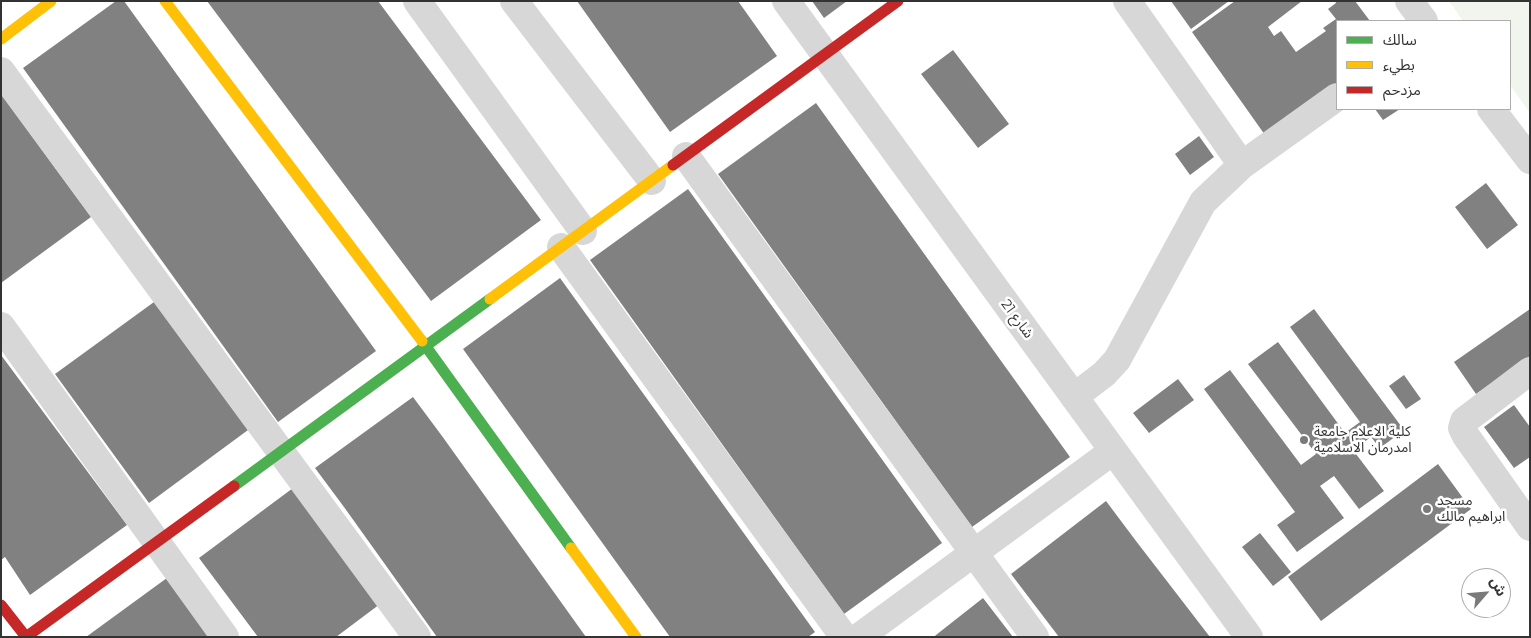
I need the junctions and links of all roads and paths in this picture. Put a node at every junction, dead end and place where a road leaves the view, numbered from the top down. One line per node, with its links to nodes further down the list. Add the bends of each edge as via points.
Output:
1 (50, 1): 10 (street)
2 (165, 1): 22 (street)
3 (416, 1): 19 (street)
4 (514, 1): 18 (street)
5 (786, 1): 11 (street, شارع 21)
6 (898, 1): 11 (street)
7 (1127, 1): 17 (street)
8 (1409, 1): 9 (street)
9 (1423, 20)
10 (1, 39)
11 (825, 55): 15 (street); 24 (street, شارع 21)
12 (1, 71): 25 (street)
13 (1336, 98): 17 (street)
14 (1492, 110): 16 (street)
15 (686, 156): 18 (street); 29 (street)
16 (1530, 160)
17 (1242, 165): 24 (street, via 1203,202 1117,360)
18 (652, 181): 19 (street)
19 (583, 231): 20 (street)
20 (561, 247): 22 (street); 35 (street)
21 (1, 326): 28 (street)
22 (425, 346): 25 (street); 34 (street)
23 (1530, 371): 27 (street, via 1464,421 1462,428)
24 (1074, 397): 26 (street, شارع 21)
25 (281, 450): 28 (street); 33 (street)
26 (1113, 451): 29 (street); 38 (street, شارع 21)
27 (1530, 528)
28 (156, 542): 31 (street); 32 (street)
29 (974, 553): 36 (street); 37 (street)
30 (1, 605): 31 (street)
31 (26, 637)
32 (225, 637)
33 (417, 637)
34 (636, 637)
35 (844, 637)
36 (859, 637)
37 (1035, 637)
38 (1249, 637)

